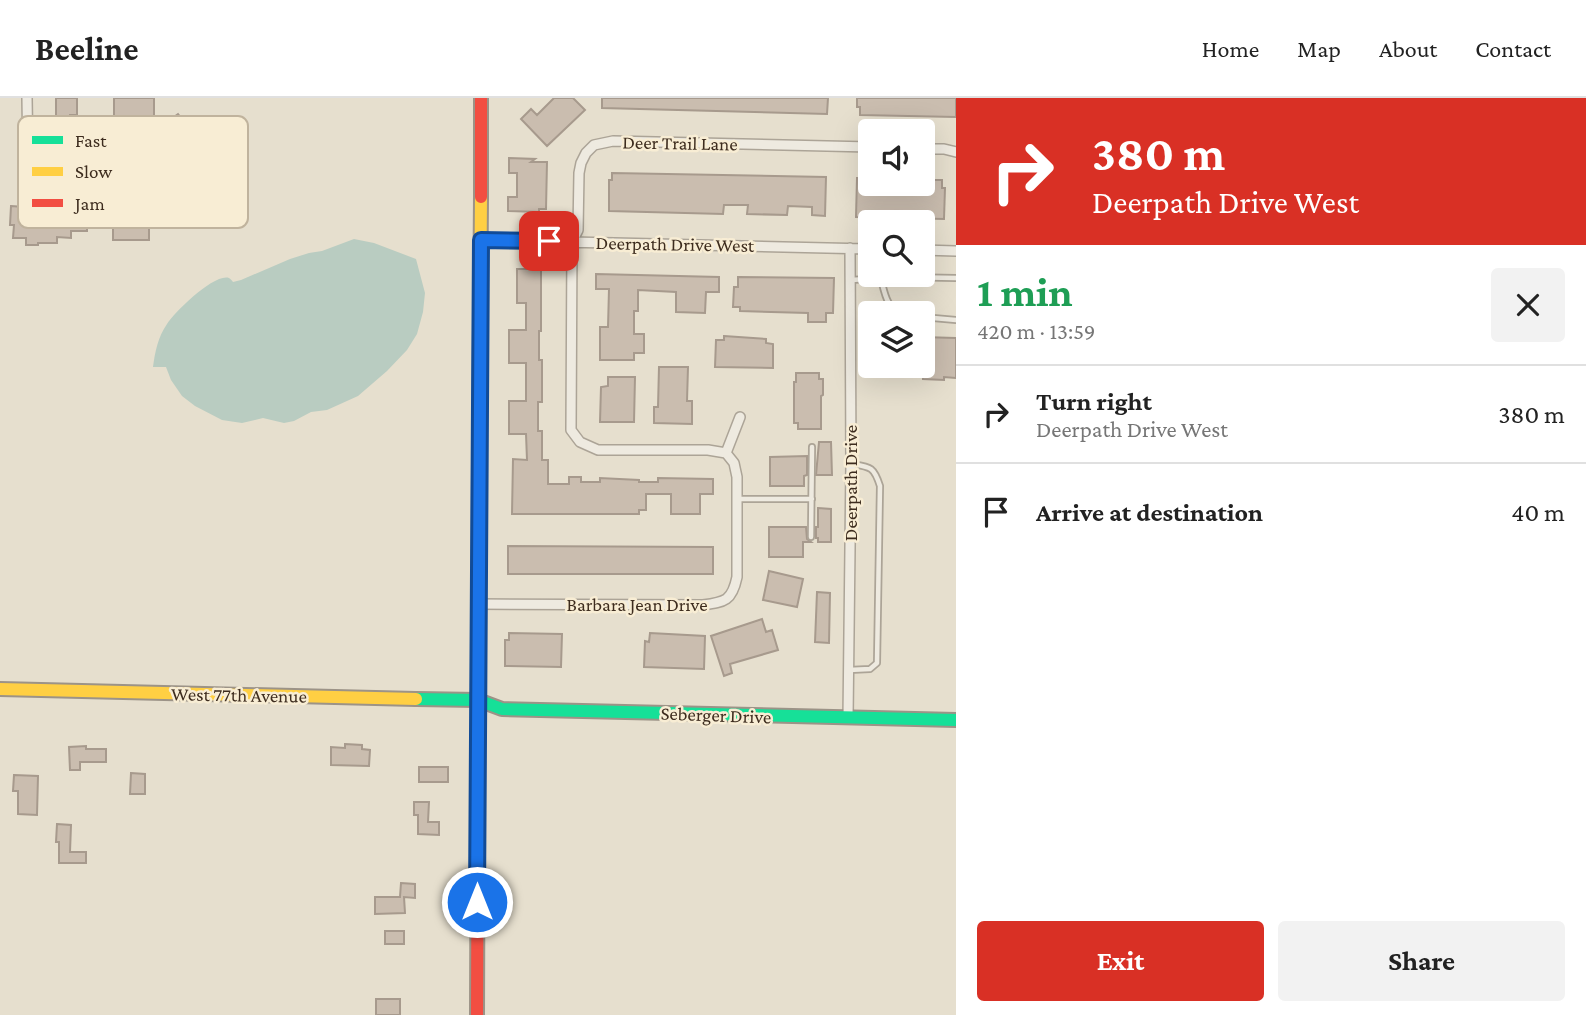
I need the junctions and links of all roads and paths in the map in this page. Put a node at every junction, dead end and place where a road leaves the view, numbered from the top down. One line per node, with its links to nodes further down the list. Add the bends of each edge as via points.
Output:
1 (26, 98): 3 (street)
2 (481, 98): 7 (street)
3 (27, 116)
4 (858, 147): 8 (street, Deer Trail Lane, via 603,142 594,145 581,163 578,230)
5 (935, 149): 6 (street)
6 (956, 152)
7 (481, 240): 8 (street, Deerpath Drive West); 26 (street)
8 (572, 242): 9 (street, Deerpath Drive West); 21 (street, via 572,430 580,442 598,450)
9 (850, 248): 10 (street, Deerpath Drive West); 15 (street, Deerpath Drive)
10 (858, 248)
11 (935, 250): 12 (street)
12 (956, 251)
13 (935, 278): 14 (lane)
14 (956, 278)
15 (850, 280): 16 (lane); 22 (street, Deerpath Drive)
16 (858, 280)
17 (935, 318): 18 (lane)
18 (956, 320)
19 (740, 416): 21 (street)
20 (813, 447): 24 (lane)
21 (726, 453): 23 (street, Barbara Jean Drive, via 734,463)
22 (851, 463): 27 (street, Deerpath Drive); 27 (lane, via 869,466 880,486 877,663 870,669)
23 (738, 499): 24 (lane); 26 (street, Barbara Jean Drive, via 737,577 732,595 723,603)
24 (812, 499): 25 (lane)
25 (811, 537)
26 (478, 604): 29 (street)
27 (849, 670): 30 (street, Deerpath Drive)
28 (0, 689): 29 (street, West 77th Avenue)
29 (478, 700): 30 (street, Seberger Drive, via 502,709); 32 (street)
30 (848, 718): 31 (street, Seberger Drive)
31 (956, 720)
32 (477, 1015)

